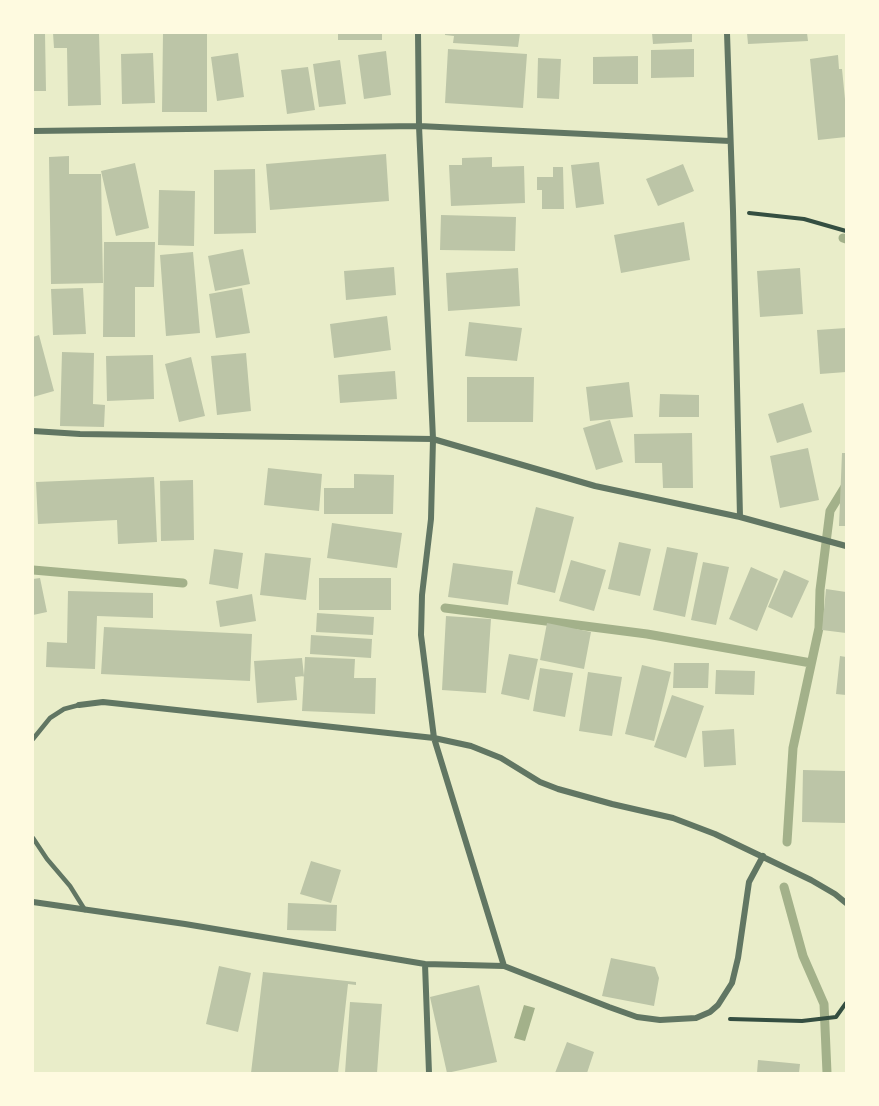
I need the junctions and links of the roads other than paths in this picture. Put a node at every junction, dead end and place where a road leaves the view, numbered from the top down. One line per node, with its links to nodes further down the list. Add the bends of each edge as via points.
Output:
1 (418, 33): 3 (street)
2 (727, 33): 5 (street)
3 (419, 126): 4 (street); 5 (street); 7 (street)
4 (33, 131)
5 (730, 141): 8 (street)
6 (33, 430): 7 (street)
7 (433, 439): 8 (street, via 595,486); 11 (street, via 421,635)
8 (740, 517): 9 (street)
9 (843, 546)
10 (80, 705): 11 (street, via 103,702); 12 (lane, via 50,718)
11 (434, 738): 14 (street, via 501,758 565,792 673,818); 19 (street)
12 (33, 739)
13 (33, 838): 17 (lane)
14 (763, 856): 16 (street); 19 (street, via 749,882 732,983 718,1005 696,1018 637,1017)
15 (33, 902): 17 (street)
16 (846, 903)
17 (85, 910): 18 (street)
18 (425, 964): 19 (street); 20 (street)
19 (504, 966)
20 (429, 1073)

